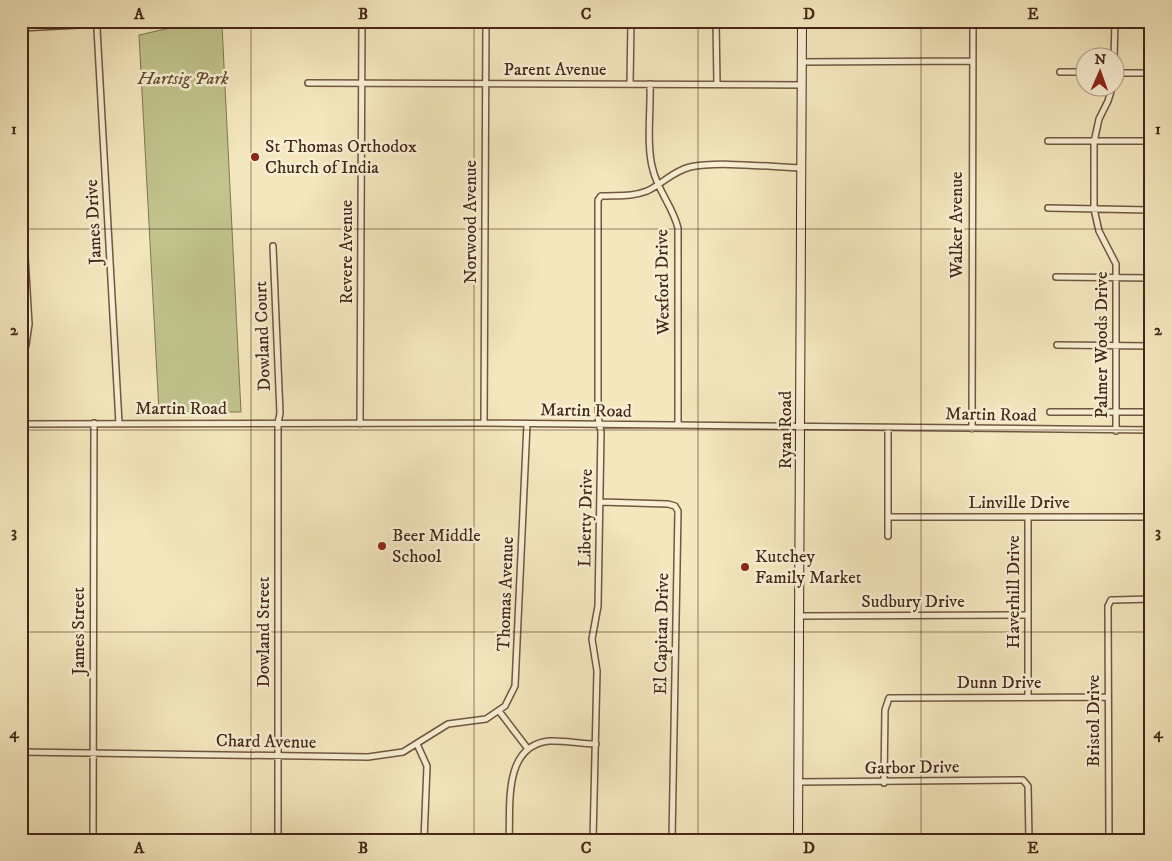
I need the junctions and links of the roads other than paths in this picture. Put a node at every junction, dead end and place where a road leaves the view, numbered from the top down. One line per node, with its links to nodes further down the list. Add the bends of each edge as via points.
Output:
1 (362, 21): 18 (street, Revere Avenue)
2 (486, 21): 19 (street, Norwood Avenue)
3 (631, 21): 20 (street)
4 (716, 21): 22 (street)
5 (802, 21): 12 (main road, Ryan Road)
6 (972, 21): 11 (street, Walker Avenue)
7 (1115, 21): 10 (street)
8 (98, 23): 9 (street); 45 (street, James Drive)
9 (21, 28)
10 (1114, 48)
11 (972, 61): 12 (street); 56 (street, Walker Avenue)
12 (802, 62): 23 (main road, Ryan Road)
13 (1060, 72): 14 (street)
14 (1074, 72)
15 (1124, 73): 16 (street)
16 (1151, 73)
17 (308, 83): 18 (street, Parent Avenue)
18 (361, 83): 19 (street, Parent Avenue); 50 (street, Revere Avenue)
19 (485, 83): 20 (street, Parent Avenue); 48 (street, Norwood Avenue)
20 (630, 84): 21 (street, Parent Avenue)
21 (650, 84): 22 (street, Parent Avenue); 29 (street, Wexford Drive, via 651,161)
22 (717, 84): 23 (street, Parent Avenue)
23 (802, 85): 28 (main road, Ryan Road)
24 (1109, 98): 27 (street, Palmer Woods Drive, via 1099,119)
25 (1048, 141): 27 (street)
26 (1148, 141): 27 (street)
27 (1094, 142): 32 (street, Palmer Woods Drive)
28 (801, 168): 29 (street, via 690,167); 54 (main road, Ryan Road)
29 (658, 184): 52 (street, Liberty Drive, via 636,194 598,197); 53 (street, Wexford Drive, via 675,217 679,236)
30 (21, 191): 41 (street, via 29,324)
31 (1048, 208): 32 (street)
32 (1094, 209): 33 (street); 36 (street, Palmer Woods Drive, via 1098,231 1114,257)
33 (1150, 210)
34 (273, 246): 47 (street, Dowland Court)
35 (1056, 277): 36 (street)
36 (1117, 278): 37 (street); 39 (street, Palmer Woods Drive)
37 (1151, 278)
38 (1057, 345): 39 (street)
39 (1117, 346): 40 (street); 43 (street, Palmer Woods Drive)
40 (1151, 346)
41 (21, 358)
42 (1050, 412): 43 (street)
43 (1117, 412): 44 (street); 57 (street, Palmer Woods Drive)
44 (1151, 412)
45 (119, 422): 46 (street, Martin Road); 47 (street, Martin Road)
46 (94, 423): 49 (street, Martin Road); 74 (street, James Street)
47 (278, 423): 50 (street, Martin Road); 75 (street, Dowland Street)
48 (484, 423): 50 (street, Martin Road); 51 (street, Martin Road)
49 (21, 424)
50 (360, 424)
51 (526, 424): 52 (street, Martin Road); 69 (street, Thomas Avenue, via 515,686 508,703)
52 (600, 425): 53 (street, Martin Road); 59 (street, Liberty Drive)
53 (678, 426): 54 (street, Martin Road)
54 (801, 428): 55 (street, Martin Road); 66 (main road, Ryan Road)
55 (888, 428): 56 (street, Martin Road); 60 (street)
56 (972, 429): 57 (street, Martin Road)
57 (1116, 430): 58 (street, Martin Road)
58 (1151, 430)
59 (600, 502): 71 (street, Liberty Drive, via 598,606 592,639 597,670); 83 (street, El Capitan Drive, via 662,504 675,506 678,511)
60 (888, 517): 61 (street, Linville Drive); 63 (street)
61 (1028, 517): 62 (street, Linville Drive); 65 (street, Haverhill Drive)
62 (1151, 517)
63 (888, 536)
64 (1151, 599): 68 (street, Bristol Drive, via 1109,602)
65 (1028, 615): 66 (street, Sudbury Drive); 67 (street, Haverhill Drive)
66 (799, 616): 76 (main road, Ryan Road)
67 (1028, 697): 68 (street, Dunn Drive); 77 (street, Dunn Drive, via 889,698 885,710)
68 (1108, 697): 86 (street, Bristol Drive)
69 (499, 711): 70 (street, Chard Avenue, via 486,719 448,724); 72 (street)
70 (417, 744): 75 (street, Chard Avenue, via 403,752 368,757); 80 (street, via 426,766)
71 (596, 744): 72 (street, via 550,741); 82 (street, Liberty Drive)
72 (528, 750): 81 (street, via 512,776)
73 (21, 752): 74 (street, Chard Avenue)
74 (93, 753): 75 (street, Chard Avenue); 78 (street, James Street)
75 (278, 755): 79 (street, Dowland Street)
76 (798, 782): 77 (street, Garbor Drive); 84 (main road, Ryan Road)
77 (884, 783): 85 (street, Garbor Drive, via 1026,781)
78 (93, 840)
79 (278, 840)
80 (424, 840)
81 (509, 840)
82 (593, 840)
83 (672, 840)
84 (798, 840)
85 (1029, 840)
86 (1109, 840)

